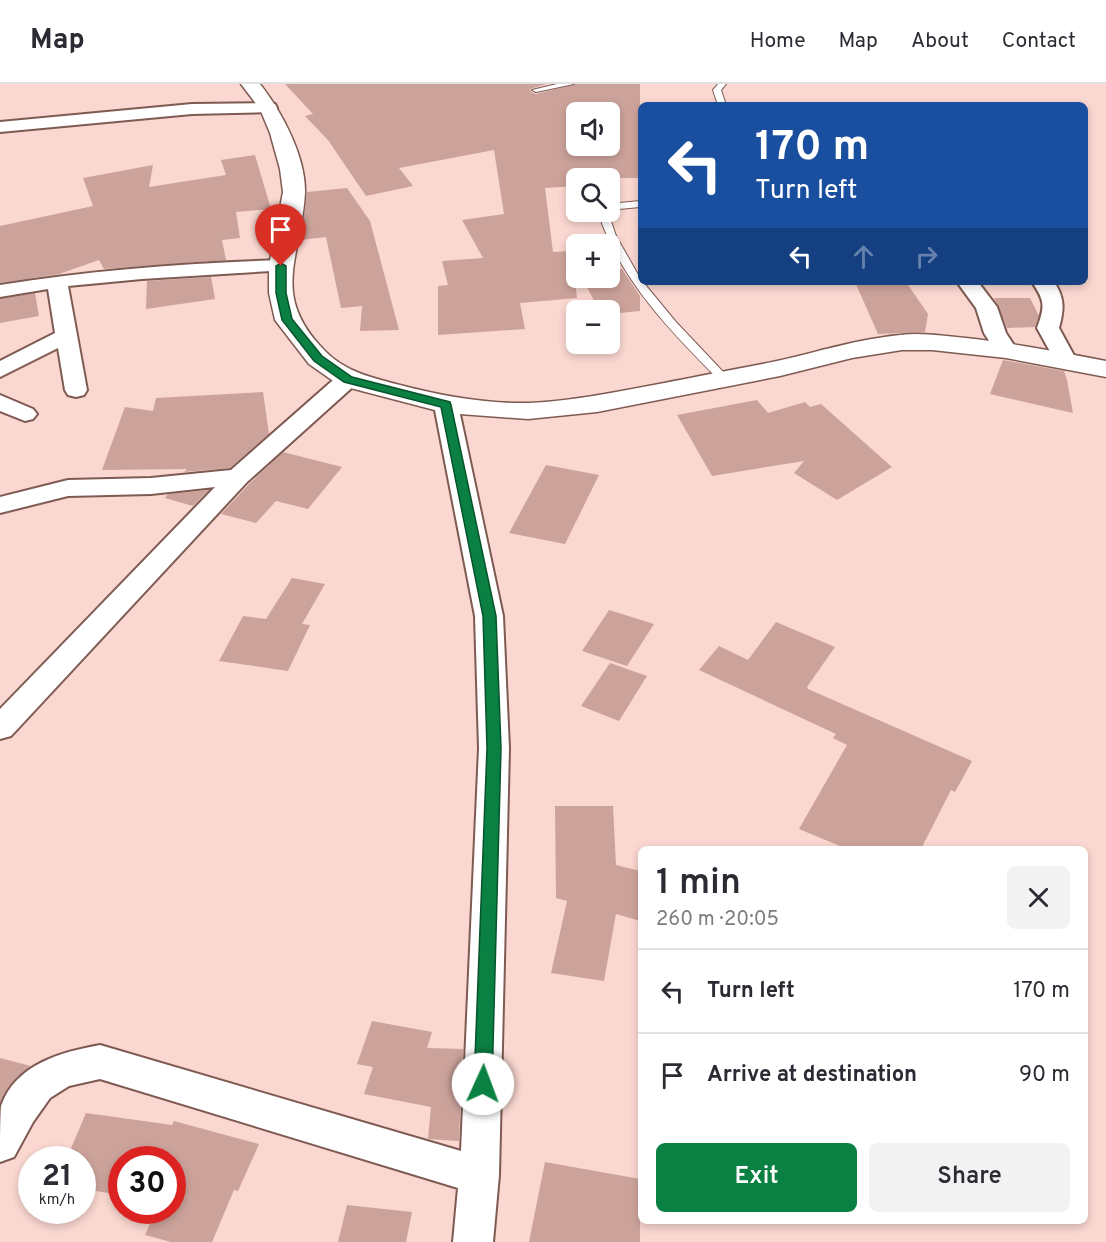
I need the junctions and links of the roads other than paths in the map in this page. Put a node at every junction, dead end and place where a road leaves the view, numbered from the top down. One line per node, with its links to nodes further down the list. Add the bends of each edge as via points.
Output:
1 (250, 84): 6 (street)
2 (570, 84): 4 (lane)
3 (722, 84): 5 (lane, via 717,90)
4 (536, 90)
5 (721, 102)
6 (268, 108): 7 (street, via 192,109); 11 (street, via 280,133 294,192)
7 (0, 127)
8 (638, 204): 9 (lane)
9 (620, 206)
10 (606, 222): 12 (lane, via 620,255)
11 (281, 266): 13 (street, via 191,269); 24 (street, via 287,320 318,358)
12 (638, 279)
13 (57, 281): 17 (street); 18 (street)
14 (642, 285): 23 (lane, via 682,338)
15 (970, 285): 19 (street, via 986,307)
16 (1046, 285): 20 (street, via 1054,298 1048,328)
17 (0, 291)
18 (67, 335): 22 (street); 25 (street)
19 (1006, 350): 20 (street); 23 (street, via 902,342)
20 (1066, 361): 21 (street)
21 (1106, 369)
22 (0, 370)
23 (724, 379): 27 (street, via 597,404 539,410)
24 (348, 380): 27 (street); 29 (street)
25 (76, 390)
26 (0, 402): 28 (street)
27 (446, 405): 33 (street, via 489,616 494,748)
28 (25, 414)
29 (238, 477): 30 (street, via 151,486 68,488); 31 (street)
30 (0, 505)
31 (0, 728)
32 (0, 1144): 33 (street, via 42,1079 71,1066 100,1062)
33 (479, 1175): 34 (street)
34 (473, 1242)

